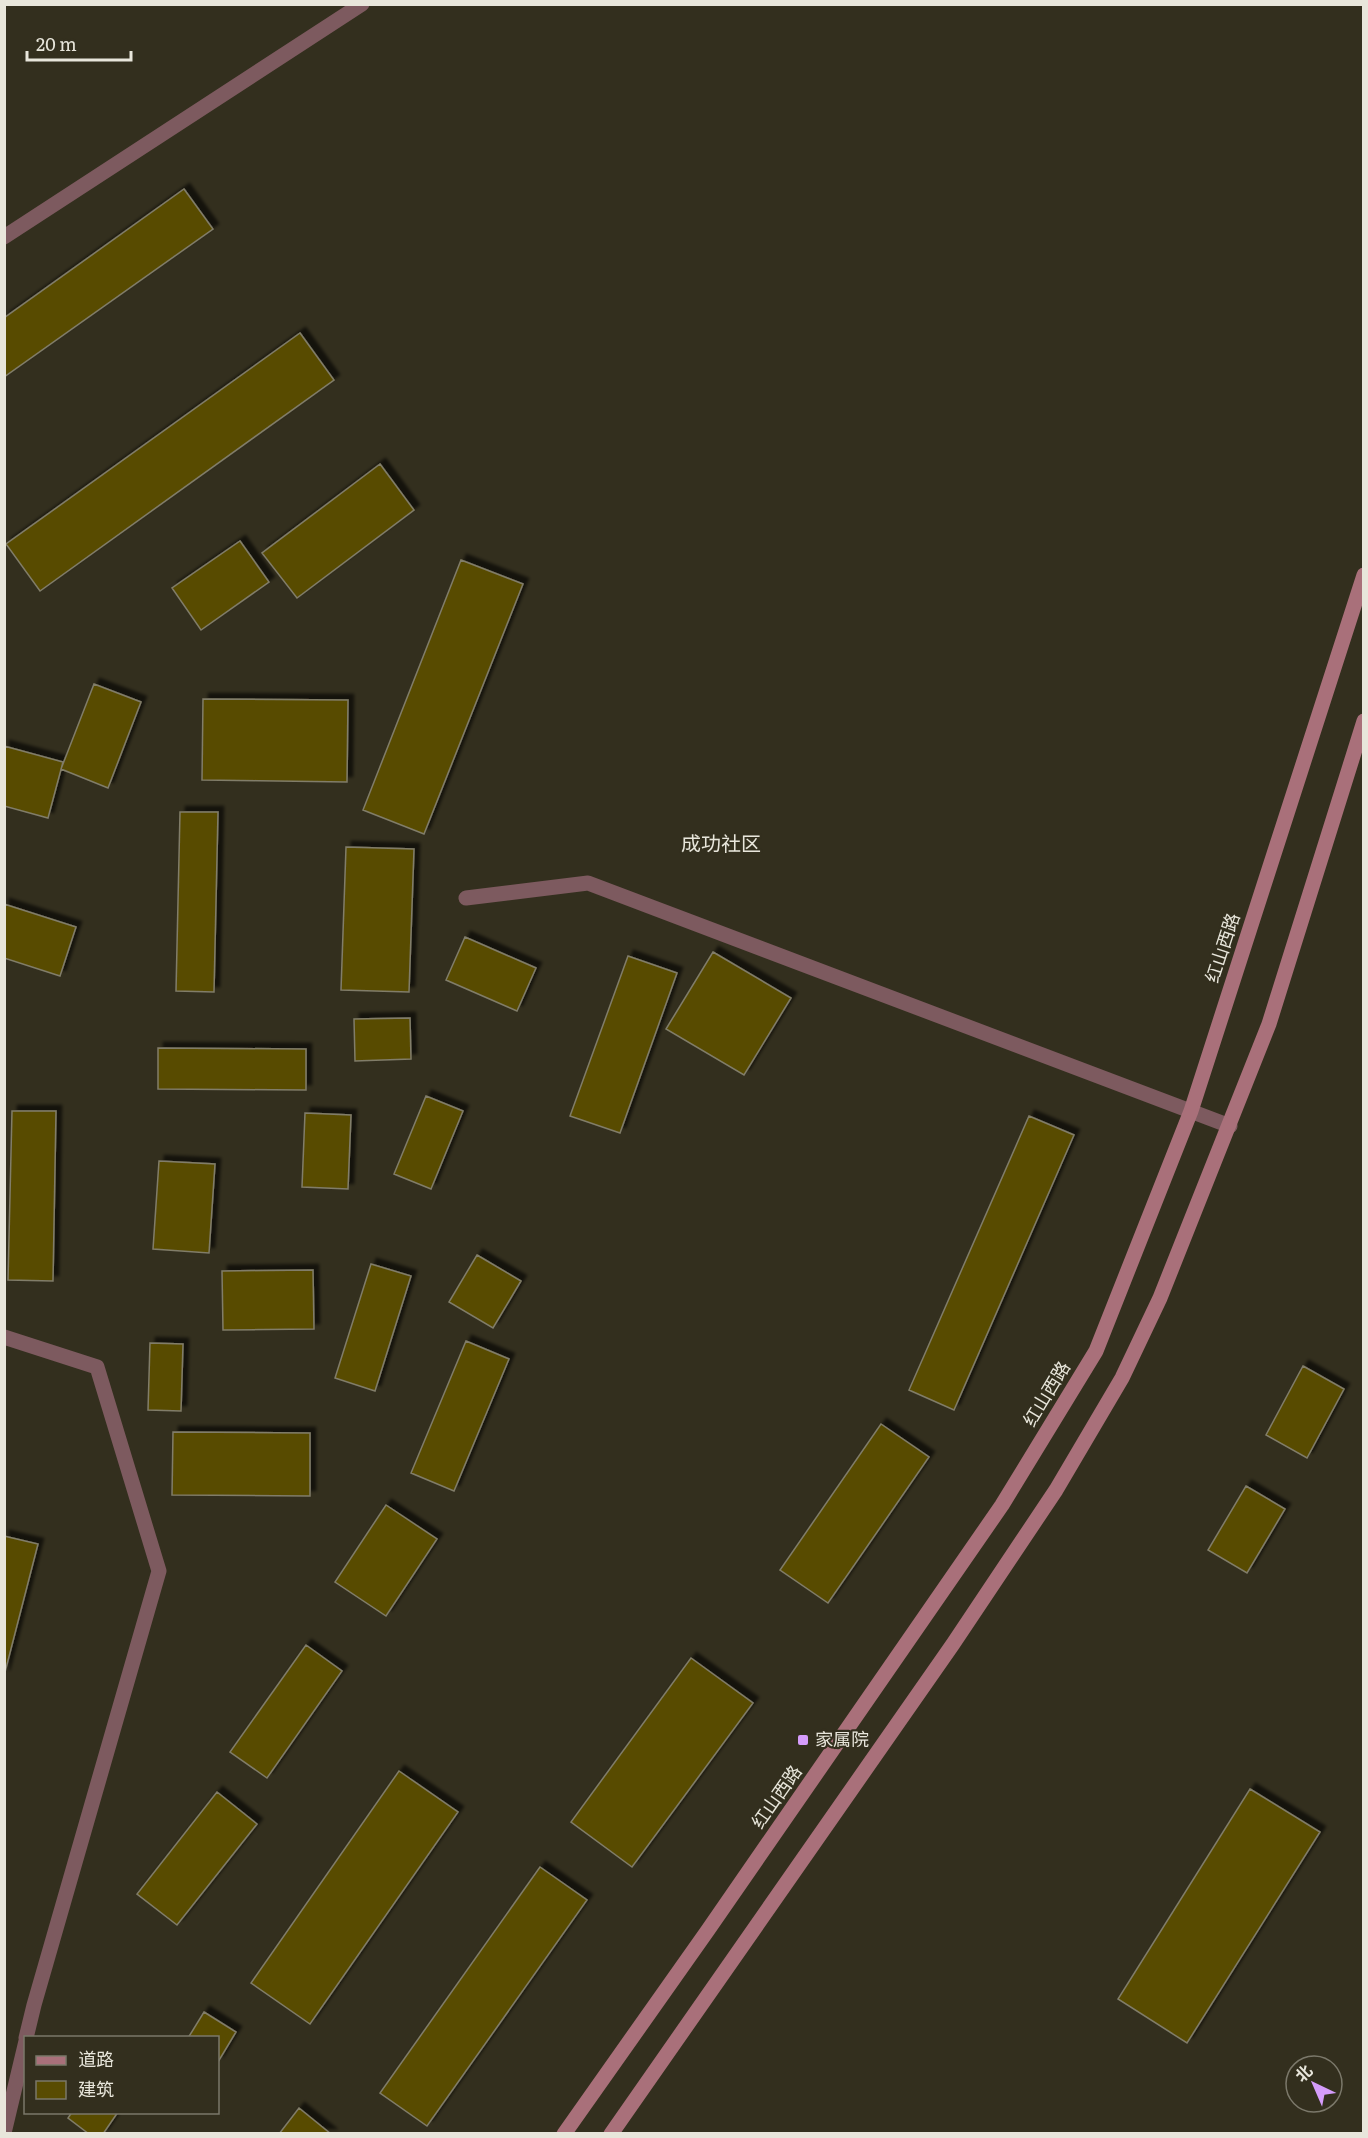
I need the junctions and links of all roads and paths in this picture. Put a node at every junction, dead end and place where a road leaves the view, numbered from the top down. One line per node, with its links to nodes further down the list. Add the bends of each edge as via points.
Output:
1 (362, 4): 2 (street)
2 (4, 237)
3 (1364, 575): 6 (main road, 红山西路)
4 (1364, 721): 7 (main road, via 1269,1024)
5 (466, 898): 6 (street, via 588,883)
6 (1191, 1111): 7 (street); 12 (main road, 红山西路, via 1096,1351 1002,1505)
7 (1230, 1126): 13 (main road, via 1160,1298 1122,1378 1056,1490)
8 (4, 1337): 9 (street, via 97,1368 159,1571)
9 (27, 2036)
10 (24, 2048): 11 (street)
11 (4, 2133)
12 (564, 2133)
13 (611, 2133)

